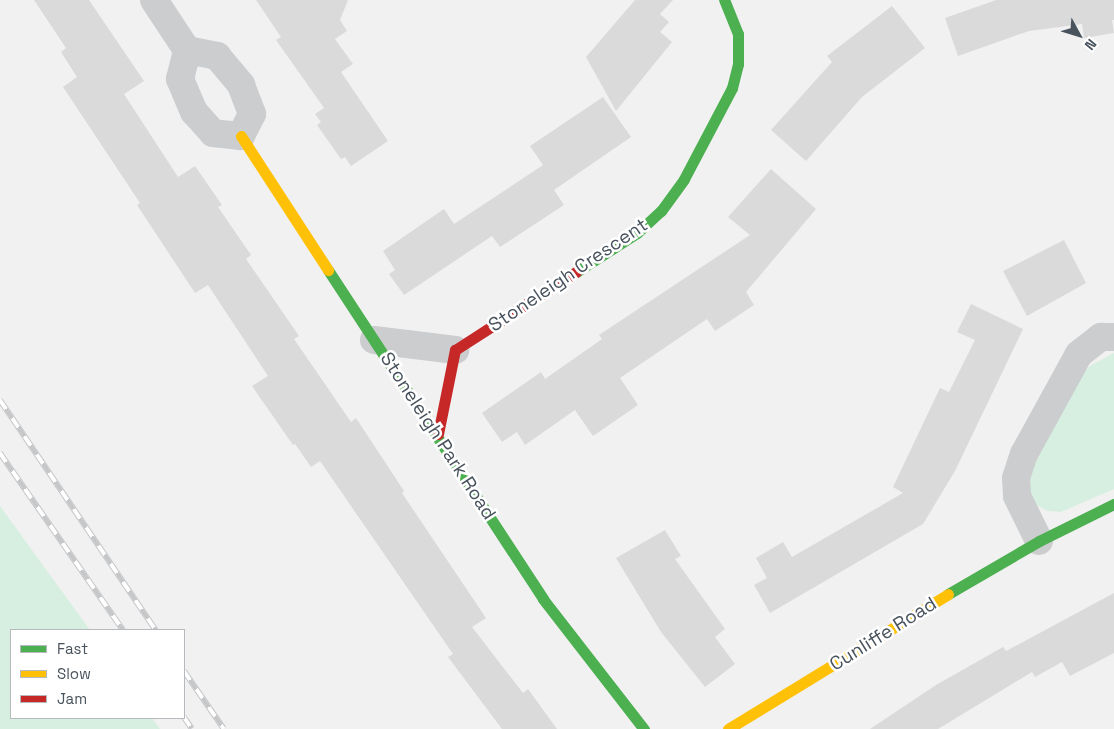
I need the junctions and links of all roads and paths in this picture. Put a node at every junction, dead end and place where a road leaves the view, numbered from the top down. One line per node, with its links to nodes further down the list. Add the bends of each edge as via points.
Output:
1 (154, 0): 3 (street)
2 (724, 0): 7 (street, Stoneleigh Crescent, via 738,34 738,64 732,88 684,179 661,211 637,233)
3 (188, 50): 4 (street, via 180,79 194,112 213,133); 4 (street, via 217,56 242,85 252,114)
4 (241, 136): 6 (street, Stoneleigh Park Road)
5 (1114, 337): 10 (street, via 1102,337 1079,354 1024,454 1016,478 1017,496)
6 (374, 340): 7 (street); 8 (street, Stoneleigh Park Road)
7 (455, 350): 8 (street)
8 (438, 434): 11 (street, Stoneleigh Park Road, via 543,599)
9 (1114, 504): 10 (street, Cunliffe Road)
10 (1039, 541): 12 (street, Cunliffe Road)
11 (644, 729)
12 (728, 729)

